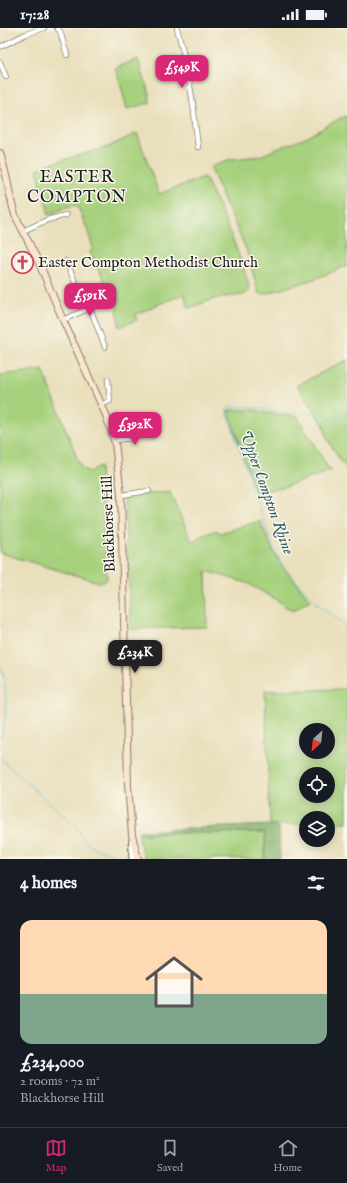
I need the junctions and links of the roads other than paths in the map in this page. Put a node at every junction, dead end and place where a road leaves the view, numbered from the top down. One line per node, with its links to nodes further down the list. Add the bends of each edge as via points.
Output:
1 (44, 28): 4 (street)
2 (57, 28): 5 (street, via 66,52)
3 (177, 28): 8 (street, via 186,64)
4 (0, 47)
5 (71, 48)
6 (0, 62): 7 (street)
7 (6, 78)
8 (198, 147)
9 (0, 153): 11 (main road, Blackhorse Hill, via 15,215)
10 (66, 215): 11 (street, via 47,220)
11 (23, 232): 15 (main road, Blackhorse Hill, via 37,257)
12 (66, 261): 14 (street)
13 (110, 299): 14 (street)
14 (89, 309): 15 (street); 16 (street)
15 (63, 320): 20 (main road, Blackhorse Hill)
16 (102, 338): 17 (street); 18 (street)
17 (96, 341)
18 (104, 346)
19 (108, 380): 20 (street, via 110,400)
20 (101, 405): 22 (main road, Blackhorse Hill)
21 (132, 430): 22 (street, via 133,438)
22 (115, 440): 24 (main road, Blackhorse Hill)
23 (146, 490): 24 (street)
24 (121, 495): 25 (main road, Blackhorse Hill, via 128,785)
25 (132, 835): 26 (street); 27 (main road, Blackhorse Hill)
26 (132, 859)
27 (138, 859)

